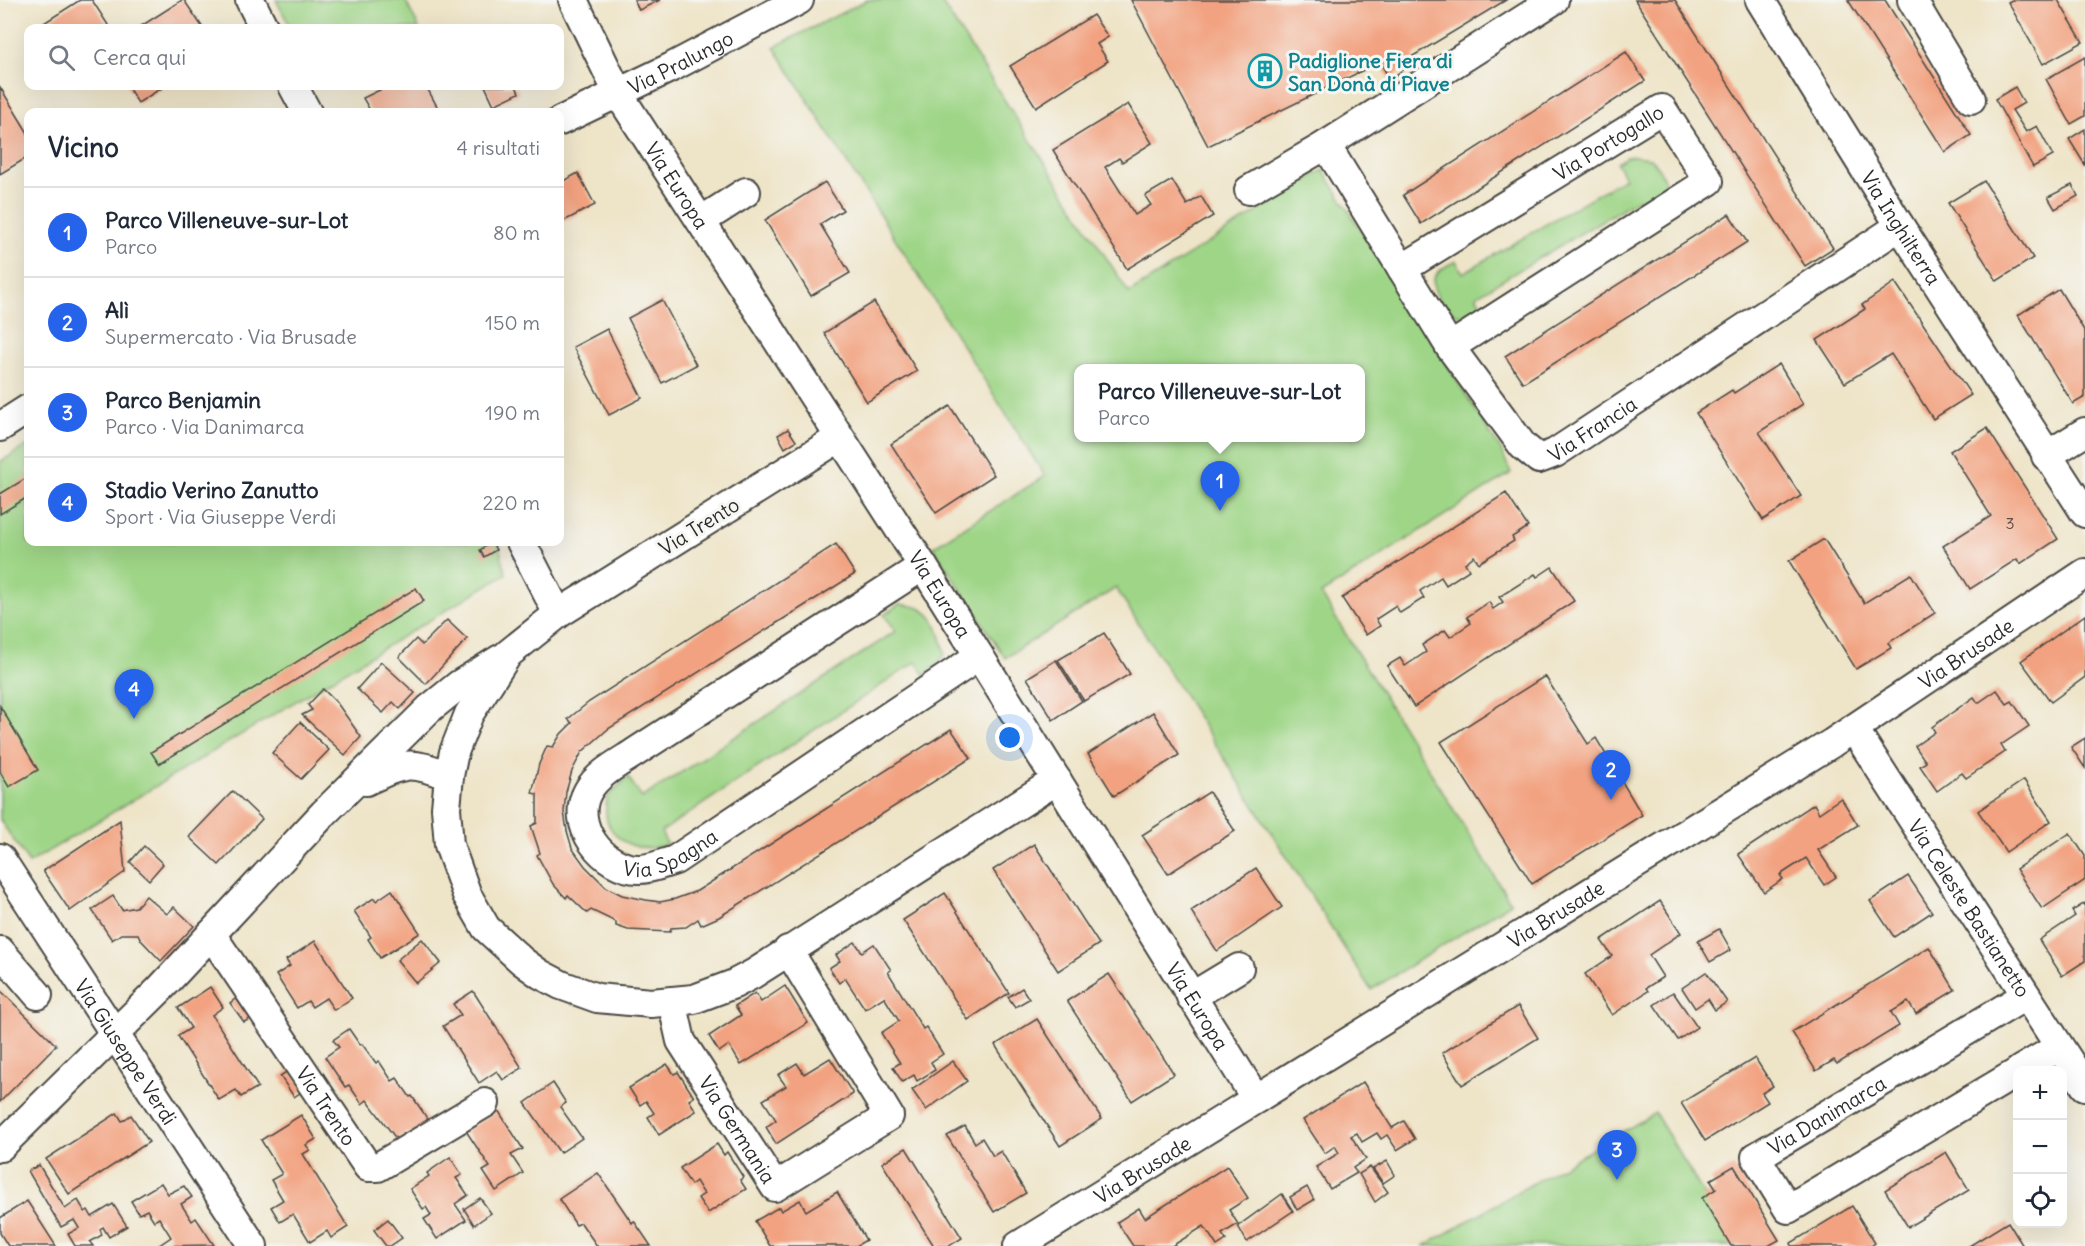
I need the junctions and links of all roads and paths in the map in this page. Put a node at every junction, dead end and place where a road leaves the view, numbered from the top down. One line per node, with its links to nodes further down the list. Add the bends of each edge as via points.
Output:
1 (250, 0): 7 (street)
2 (573, 0): 9 (street, Via Europa)
3 (799, 0): 9 (street, Via Pralungo)
4 (1554, 0): 13 (street)
5 (1760, 0): 17 (street, Via Inghilterra)
6 (1912, 0): 10 (street)
7 (262, 24)
8 (295, 90): 11 (street)
9 (618, 93): 12 (street, Via Pralungo); 16 (street, Via Europa)
10 (1971, 99)
11 (305, 108)
12 (564, 119)
13 (1326, 145): 14 (street); 18 (street, Via Francia)
14 (1249, 190)
15 (746, 192): 16 (street)
16 (701, 221): 23 (street, Via Europa)
17 (1900, 226): 19 (street, Via Francia, via 1555,453 1539,459 1523,447); 24 (street, Via Inghilterra)
18 (1402, 269): 19 (street, Via Francia); 19 (street, Via Portogallo, via 1662,109 1709,182)
19 (1450, 347)
20 (24, 412): 21 (street)
21 (0, 427)
22 (2085, 432): 24 (street)
23 (839, 438): 27 (street, Via Europa); 29 (street, Via Trento)
24 (2046, 456): 25 (street, Via Inghilterra)
25 (2085, 513)
26 (523, 546): 29 (street)
27 (923, 566): 31 (street, Via Europa); 31 (street, Via Spagna, via 595,780 583,801 591,843 614,861 638,869 675,860)
28 (2085, 573): 32 (street, Via Brusade)
29 (558, 614): 30 (street, Via Trento)
30 (508, 654): 33 (street, Via Trento, via 468,714); 35 (street, Via Trento, via 429,709)
31 (979, 656): 34 (street, Via Europa)
32 (1854, 729): 42 (street, Via Celeste Bastianetto); 50 (street, Via Brusade)
33 (449, 776): 35 (street, Via Trento, via 422,766 398,766); 44 (street, via 449,845 467,895 486,928 540,974 561,985 597,998)
34 (1058, 780): 38 (street); 43 (street, Via Europa)
35 (349, 788): 37 (street, Via Trento)
36 (0, 858): 45 (street, Via Giuseppe Verdi)
37 (211, 934): 45 (street, Via Trento); 51 (street, Via Trento, via 368,1167 378,1167)
38 (788, 950): 44 (street, via 734,984 694,999); 44 (street, Via Germania, via 889,1116 775,1187 681,1041)
39 (0, 951): 41 (street)
40 (1239, 968): 43 (street)
41 (38, 995)
42 (2025, 996): 46 (street, Via Celeste Bastianetto); 48 (street, Via Danimarca, via 1756,1156 1788,1209)
43 (1191, 997): 50 (street, Via Europa)
44 (672, 1001)
45 (114, 1033): 52 (street, Via Trento); 53 (street, Via Giuseppe Verdi)
46 (2071, 1053): 47 (street, Via Danimarca); 49 (street, Via Celeste Bastianetto)
47 (2033, 1066)
48 (2013, 1075)
49 (2085, 1086)
50 (1257, 1099): 54 (street, Via Brusade)
51 (485, 1102)
52 (0, 1147)
53 (253, 1246)
54 (1018, 1246)

